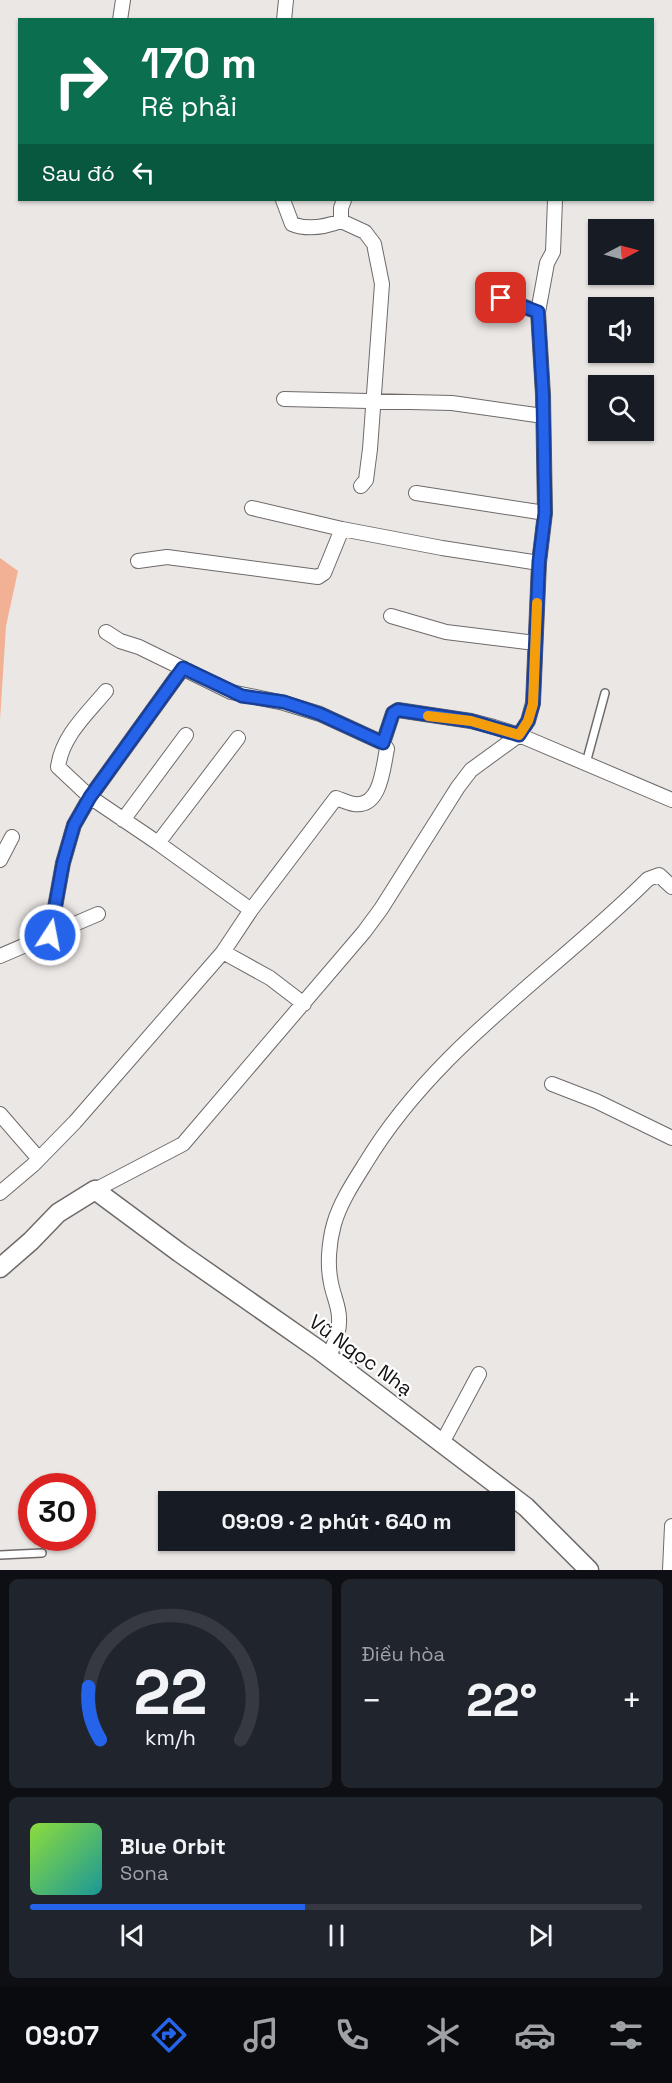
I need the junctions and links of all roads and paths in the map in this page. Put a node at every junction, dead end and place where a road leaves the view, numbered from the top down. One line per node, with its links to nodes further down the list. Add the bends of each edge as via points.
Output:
1 (123, 0): 3 (street)
2 (286, 0): 4 (street)
3 (120, 18)
4 (284, 18)
5 (283, 201): 8 (street, via 292,224 301,228)
6 (344, 201): 8 (street)
7 (555, 201): 10 (street, via 553,252 547,263)
8 (341, 221): 12 (street, via 365,232 374,244 382,285)
9 (483, 291): 10 (street)
10 (538, 312): 13 (street)
11 (284, 399): 12 (street)
12 (375, 400): 13 (street, via 452,403); 14 (street, via 368,471)
13 (543, 416): 17 (street)
14 (361, 486)
15 (416, 493): 17 (street)
16 (252, 508): 18 (street)
17 (545, 513): 20 (street)
18 (342, 529): 19 (street, via 324,573 318,577 167,557); 20 (street)
19 (138, 561)
20 (539, 562): 23 (street)
21 (391, 616): 23 (street, via 446,632)
22 (106, 632): 24 (street)
23 (535, 643): 28 (street, via 533,704)
24 (183, 668): 30 (street, via 242,696 284,702); 32 (street)
25 (106, 691): 32 (street, via 64,742 60,753 58,767)
26 (605, 693): 31 (lane)
27 (186, 735): 34 (street)
28 (519, 735): 30 (street, via 471,721 398,710 393,713); 31 (street); 44 (street, via 471,770 381,909)
29 (238, 738): 36 (street)
30 (383, 743): 39 (street, via 387,749 376,792 367,801 356,804 336,798)
31 (586, 764): 33 (street)
32 (90, 797): 34 (street); 41 (street, via 68,845)
33 (672, 800)
34 (123, 819): 36 (street)
35 (12, 837): 37 (street)
36 (159, 843): 39 (street)
37 (0, 860)
38 (672, 887): 52 (street, via 659,875 648,879 448,1058 403,1108 346,1195 334,1225 330,1281 339,1318 338,1335)
39 (251, 910): 42 (street)
40 (98, 914): 41 (street)
41 (50, 935): 43 (street)
42 (223, 952): 44 (street, via 249,964); 48 (street, via 112,1082)
43 (0, 956)
44 (303, 1005): 49 (street, via 183,1144)
45 (552, 1084): 47 (street)
46 (0, 1114): 48 (street)
47 (672, 1138)
48 (39, 1159): 50 (street)
49 (94, 1190): 51 (street, via 58,1213); 52 (street, Vũ Ngọc Nhạ)
50 (0, 1193)
51 (0, 1268)
52 (329, 1357): 54 (street, Vũ Ngọc Nhạ)
53 (479, 1374): 54 (street)
54 (442, 1443): 58 (street, Vũ Ngọc Nhạ, via 526,1507)
55 (672, 1526): 59 (street)
56 (42, 1553): 57 (lane)
57 (0, 1554)
58 (589, 1570)
59 (670, 1570)

